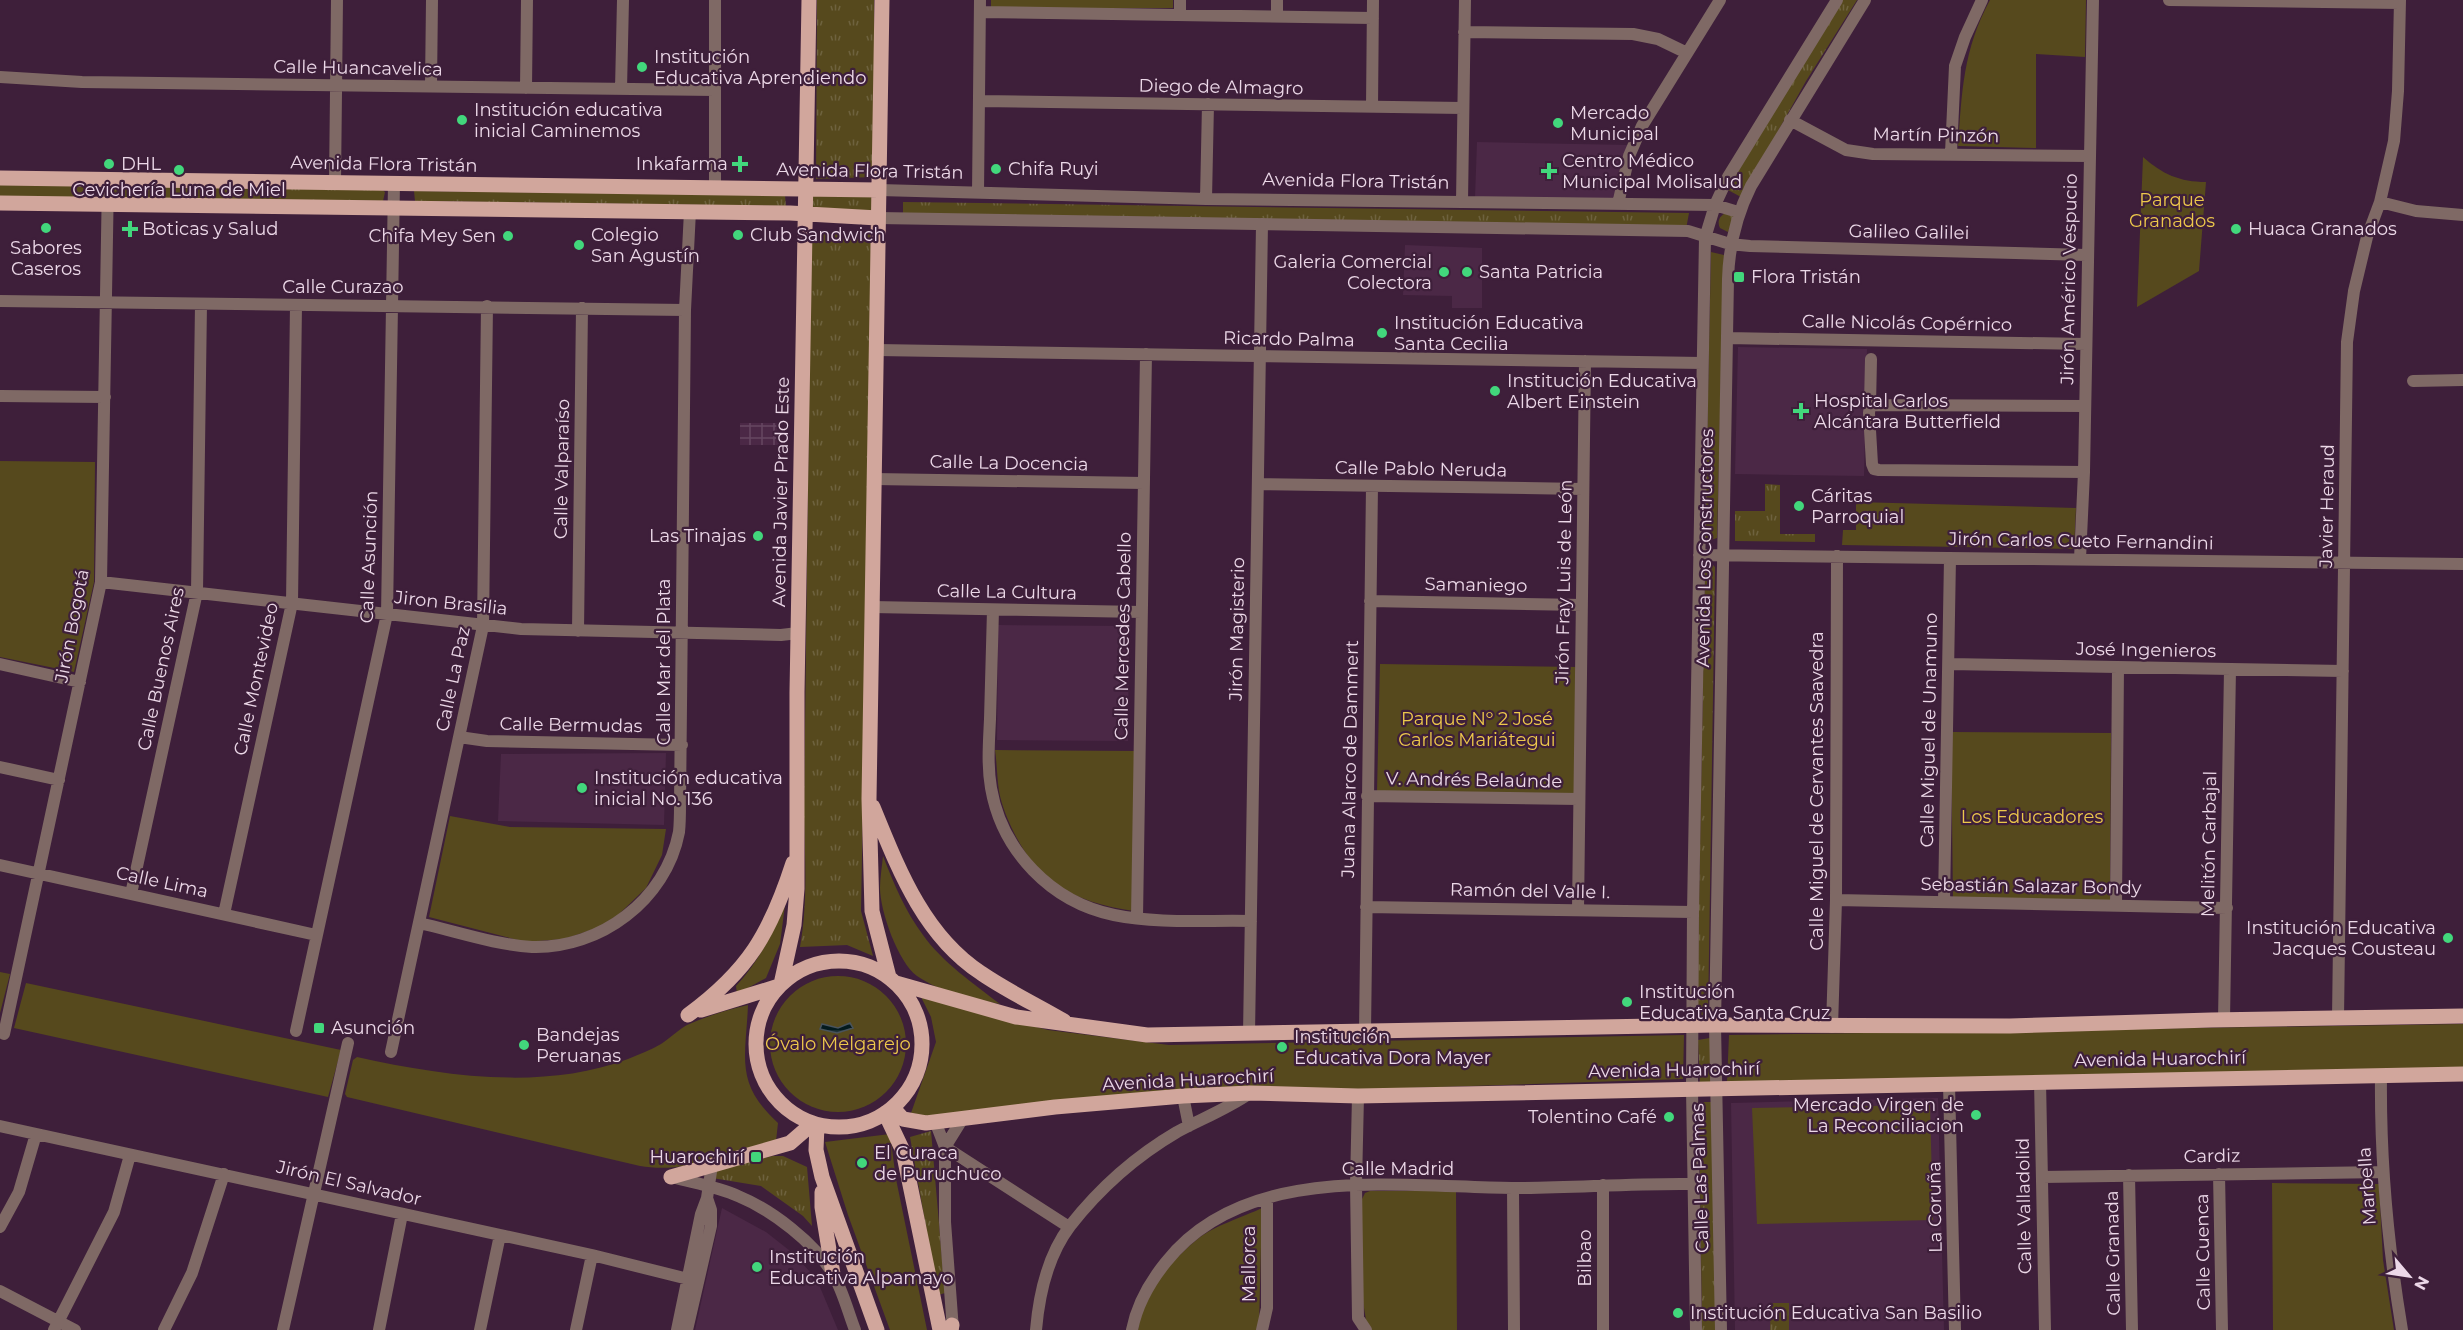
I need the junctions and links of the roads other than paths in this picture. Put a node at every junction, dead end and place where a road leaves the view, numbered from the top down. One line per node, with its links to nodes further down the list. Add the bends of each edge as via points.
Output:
1 (337, 0): 26 (street)
2 (432, 0): 27 (street)
3 (527, 0): 28 (street)
4 (622, 0): 29 (street)
5 (715, 0): 30 (street)
6 (809, 0): 43 (main road, Avenida Javier Prado Este)
7 (882, 0): 44 (main road)
8 (1180, 0): 20 (street)
9 (1277, 0): 21 (street)
10 (1373, 0): 22 (street)
11 (1465, 0): 23 (street)
12 (1720, 0): 24 (street)
13 (1837, 0): 52 (street, Avenida Los Constructores, via 1728,177)
14 (1865, 0): 35 (street, Avenida Los Constructores)
15 (1982, 0): 36 (street, via 1955,66)
16 (2093, 0): 37 (street, Jirón Américo Vespucio)
17 (2169, 0): 18 (street)
18 (2400, 2): 48 (street, Javier Heraud, via 2394,141)
19 (980, 6): 20 (street); 31 (street)
20 (1180, 15): 21 (street)
21 (1277, 16): 22 (street)
22 (1373, 18): 33 (street)
23 (1464, 32): 24 (street, via 1633,34 1658,39); 34 (street)
24 (1687, 53): 51 (street, via 1642,126 1629,156)
25 (0, 77): 26 (street, Calle Huancavelica)
26 (337, 86): 27 (street, Calle Huancavelica); 40 (street)
27 (431, 86): 28 (street, Calle Huancavelica)
28 (526, 88): 29 (street, Calle Huancavelica)
29 (621, 89): 30 (street, Calle Huancavelica)
30 (715, 90): 42 (street)
31 (979, 101): 32 (street, Diego de Almagro); 45 (street)
32 (1208, 104): 33 (street, Diego de Almagro); 46 (street)
33 (1372, 107): 34 (street, Diego de Almagro)
34 (1463, 108): 47 (street)
35 (1790, 120): 36 (street, Martín Pinzón, via 1846,150 1873,154); 55 (street, Avenida Los Constructores)
36 (1952, 153): 37 (street, Martín Pinzón)
37 (2090, 156): 62 (street, Jirón Américo Vespucio)
38 (0, 178): 39 (main road, Avenida Flora Tristán)
39 (108, 180): 40 (main road, Avenida Flora Tristán); 50 (street, Jirón Bogotá)
40 (334, 183): 41 (main road, Avenida Flora Tristán)
41 (394, 183): 42 (main road, Avenida Flora Tristán); 53 (street, Calle Asunción)
42 (715, 188): 43 (main road, Avenida Flora Tristán)
43 (806, 189): 44 (main road, Avenida Flora Tristán); 56 (main road, Avenida Javier Prado Este)
44 (879, 190): 45 (street, Avenida Flora Tristán); 58 (main road)
45 (978, 193): 46 (street, Avenida Flora Tristán)
46 (1206, 199): 47 (street, Avenida Flora Tristán)
47 (1462, 202): 51 (street, Avenida Flora Tristán)
48 (2380, 202): 57 (street, via 2416,211); 96 (street, Javier Heraud, via 2354,291 2347,342)
49 (0, 203): 50 (main road)
50 (109, 204): 53 (main road); 64 (street, Jirón Bogotá)
51 (1618, 204): 52 (street, Avenida Flora Tristán)
52 (1715, 205): 55 (street, Avenida Flora Tristán); 60 (street, Avenida Los Constructores)
53 (393, 208): 54 (main road); 67 (street, Calle Asunción)
54 (690, 212): 56 (main road); 70 (street, Calle Mar del Plata)
55 (1738, 212): 61 (street, Avenida Los Constructores)
56 (806, 214): 58 (main road); 110 (main road, Avenida Javier Prado Este)
57 (2463, 215)
58 (878, 218): 59 (street); 73 (main road)
59 (1262, 224): 60 (street, via 1688,231); 75 (street, Jirón Magisterio)
60 (1706, 238): 61 (street); 78 (street, Avenida Los Constructores)
61 (1730, 244): 62 (street, Galileo Galilei); 71 (street, Avenida Los Constructores)
62 (2086, 255): 72 (street, Jirón Américo Vespucio)
63 (0, 301): 64 (street, Calle Curazao)
64 (105, 302): 65 (street, Calle Curazao); 82 (street, Jirón Bogotá)
65 (201, 304): 66 (street, Calle Curazao); 99 (street, Calle Buenos Aires)
66 (296, 305): 67 (street, Calle Curazao); 101 (street, Calle Montevideo)
67 (392, 305): 68 (street, Calle Curazao); 106 (street, Calle Asunción)
68 (487, 306): 69 (street, Calle Curazao); 107 (street, Calle La Paz)
69 (582, 308): 70 (street, Calle Curazao); 108 (street, Calle Valparaíso)
70 (685, 310): 109 (street, Calle Mar del Plata)
71 (1727, 338): 72 (street, Calle Nicolás Copérnico); 92 (street, Avenida Los Constructores)
72 (2086, 344): 84 (street, Jirón Américo Vespucio)
73 (877, 350): 74 (street, Ricardo Palma); 86 (main road)
74 (1146, 354): 75 (street, Ricardo Palma); 87 (street, Calle Mercedes Cabello)
75 (1260, 356): 77 (street, Ricardo Palma); 88 (street, Jirón Magisterio)
76 (1871, 358): 83 (street)
77 (1585, 362): 78 (street, Ricardo Palma); 90 (street, Jirón Fray Luis de León)
78 (1702, 363): 91 (street, Avenida Los Constructores)
79 (2463, 380): 80 (street)
80 (2414, 381)
81 (0, 396): 82 (street)
82 (105, 397): 98 (street, Jirón Bogotá)
83 (1870, 405): 84 (street); 85 (street, via 1874,469)
84 (2085, 406): 85 (street, Jirón Américo Vespucio)
85 (2084, 472): 95 (street, Jirón Américo Vespucio)
86 (874, 479): 87 (street, Calle La Docencia); 103 (main road)
87 (1144, 483): 105 (street, Calle Mercedes Cabello)
88 (1258, 484): 89 (street, Calle Pablo Neruda); 137 (street, Jirón Magisterio)
89 (1372, 486): 90 (street, Calle Pablo Neruda); 100 (street, Juana Alarco de Dammert)
90 (1583, 489): 102 (street, Jirón Fray Luis de León)
91 (1699, 555): 92 (street, Jirón Carlos Cueto Fernandini); 134 (street, Avenida Los Constructores)
92 (1723, 555): 93 (street, Jirón Carlos Cueto Fernandini); 146 (street, Avenida Los Constructores)
93 (1837, 556): 94 (street, Jirón Carlos Cueto Fernandini); 128 (street, Calle Miguel de Cervantes Saavedra)
94 (1950, 558): 95 (street, Jirón Carlos Cueto Fernandini); 112 (street, Calle Miguel de Unamuno)
95 (2079, 559): 96 (street, Jirón Carlos Cueto Fernandini)
96 (2344, 562): 97 (street, Jirón Carlos Cueto Fernandini); 115 (street, Javier Heraud)
97 (2463, 564)
98 (101, 582): 99 (street, Jiron Brasilia); 116 (street, Jirón Bogotá)
99 (197, 592): 101 (street, Jiron Brasilia); 127 (street, Calle Buenos Aires)
100 (1370, 601): 102 (street, Samaniego); 121 (street, Juana Alarco de Dammert)
101 (292, 603): 106 (street, Jiron Brasilia); 135 (street, Calle Montevideo)
102 (1582, 605): 123 (street, Jirón Fray Luis de León)
103 (872, 608): 104 (street, Calle La Cultura); 122 (main road)
104 (993, 610): 105 (street, Calle La Cultura); 136 (street, via 989,772 993,799 1006,834 1026,863 1060,893 1092,909)
105 (1142, 612): 136 (street, Calle Mercedes Cabello)
106 (387, 615): 107 (street, Jiron Brasilia); 139 (street, Calle Asunción)
107 (483, 626): 108 (street, Jiron Brasilia); 117 (street, Calle La Paz)
108 (578, 631): 109 (street, Jiron Brasilia)
109 (682, 633): 110 (street, Jiron Brasilia); 118 (street, Calle Mar del Plata)
110 (798, 633): 124 (main road, Avenida Javier Prado Este)
111 (0, 664): 116 (street)
112 (1949, 664): 113 (street, José Ingenieros); 129 (street, Calle Miguel de Unamuno)
113 (2118, 667): 114 (street, José Ingenieros); 130 (street)
114 (2230, 669): 115 (street, José Ingenieros); 132 (street, Melitón Carbajal)
115 (2343, 671): 143 (street, Javier Heraud)
116 (80, 682): 120 (street, Jirón Bogotá)
117 (459, 737): 118 (street, Calle Bermudas); 138 (street, Calle La Paz)
118 (682, 745): 138 (street, Calle Mar del Plata, via 679,830 668,865 639,905 620,921 582,939 533,947)
119 (0, 767): 120 (street)
120 (59, 780): 126 (street, Jirón Bogotá)
121 (1367, 796): 123 (street, V. Andrés Belaúnde); 131 (street, Juana Alarco de Dammert)
122 (869, 799): 140 (main road, via 872,911); 145 (main road, via 919,909 949,944 980,973)
123 (1579, 799): 133 (street, Jirón Fray Luis de León)
124 (796, 827): 141 (main road, Avenida Javier Prado Este, via 796,907); 141 (main road, via 793,863 779,906 758,945 731,979 688,1015)
125 (0, 865): 126 (street, Calle Lima)
126 (39, 873): 127 (street, Calle Lima); 151 (street, Jirón Bogotá)
127 (131, 894): 135 (street, Calle Lima)
128 (1836, 900): 129 (street, Sebastián Salazar Bondy); 148 (street, Calle Miguel de Cervantes Saavedra)
129 (1944, 902): 130 (street, Sebastián Salazar Bondy)
130 (2116, 906): 132 (street, Sebastián Salazar Bondy)
131 (1366, 907): 133 (street, Ramón del Valle I.); 150 (street, Juana Alarco de Dammert)
132 (2226, 908): 144 (street, Melitón Carbajal)
133 (1578, 910): 134 (street, Ramón del Valle I.)
134 (1693, 912): 147 (street, Avenida Los Constructores)
135 (224, 914): 139 (street, Calle Lima)
136 (1137, 918): 137 (street)
137 (1251, 921): 152 (street, Jirón Magisterio)
138 (419, 923): 154 (street, Calle La Paz)
139 (316, 935): 149 (street, Calle Asunción)
140 (892, 980): 141 (main road, via 871,967 832,961 805,968); 145 (main road, Avenida Huarochirí, via 978,1008); 164 (main road, via 909,998 922,1036 916,1075)
141 (780, 985): 167 (main road, via 766,1003 758,1023 758,1064 777,1101)
142 (2463, 1016): 143 (main road, Avenida Huarochirí)
143 (2338, 1018): 144 (main road, Avenida Huarochirí)
144 (2224, 1020): 148 (main road, Avenida Huarochirí)
145 (1072, 1025): 152 (main road, Avenida Huarochirí, via 1147,1035)
146 (1715, 1025): 147 (main road, Avenida Huarochirí); 148 (main road, Avenida Huarochirí); 160 (street, Calle Las Palmas)
147 (1694, 1026): 150 (main road, Avenida Huarochirí); 159 (street, Calle Las Palmas)
148 (1832, 1027)
149 (296, 1031)
150 (1365, 1032): 152 (main road, Avenida Huarochirí)
151 (4, 1034)
152 (1249, 1034)
153 (348, 1043): 186 (street)
154 (391, 1052)
155 (2463, 1074): 156 (main road, Avenida Huarochirí)
156 (2381, 1075): 157 (main road, Avenida Huarochirí); 174 (street, Marbella)
157 (2040, 1081): 158 (main road, Avenida Huarochirí); 180 (street, Calle Valladolid)
158 (1949, 1084): 160 (main road, Avenida Huarochirí); 217 (street, La Coruña)
159 (1692, 1089): 160 (main road, Avenida Huarochirí); 163 (main road, Avenida Huarochirí); 182 (street, Calle Las Palmas)
160 (1716, 1089): 216 (street, Calle Las Palmas)
161 (1250, 1094): 162 (main road, Avenida Huarochirí); 163 (main road, Avenida Huarochirí); 169 (street)
162 (1183, 1096): 165 (main road, Avenida Huarochirí); 169 (street)
163 (1358, 1096): 181 (street)
164 (889, 1111): 166 (main road, Avenida Huarochirí, via 914,1122); 167 (main road, via 855,1126); 198 (main road)
165 (963, 1118): 166 (main road, Avenida Huarochirí); 171 (street)
166 (935, 1121): 171 (street)
167 (814, 1124): 173 (main road, via 790,1143); 179 (main road)
168 (0, 1126): 170 (street, Jirón El Salvador)
169 (1190, 1126): 190 (street, via 1123,1170)
170 (36, 1134): 172 (street, Jirón El Salvador); 189 (street, via 19,1192)
171 (945, 1147): 190 (street); 198 (street)
172 (130, 1155): 175 (street, Jirón El Salvador); 197 (street, via 114,1212)
173 (712, 1165): 178 (main road); 185 (street)
174 (2383, 1172): 176 (street, Cardiz); 221 (street, Marbella, via 2391,1266)
175 (224, 1174): 186 (street, Jirón El Salvador); 200 (street, via 192,1273)
176 (2219, 1174): 177 (street, Cardiz); 220 (street, Calle Cuenca)
177 (2129, 1175): 180 (street, Cardiz); 219 (street, Calle Granada)
178 (671, 1176): 185 (street)
179 (822, 1177): 193 (main road, via 822,1207); 208 (main road)
180 (2042, 1177): 218 (street, Calle Valladolid)
181 (1356, 1184): 184 (street, Calle Madrid); 187 (street, Calle Madrid); 196 (street)
182 (1693, 1184): 183 (street, Calle Madrid); 215 (street, Calle Las Palmas)
183 (1603, 1185): 184 (street, Calle Madrid); 214 (street, Bilbao)
184 (1513, 1188): 213 (street)
185 (708, 1193): 193 (street, via 738,1195 769,1212 813,1249); 194 (street); 206 (street, via 711,1226)
186 (314, 1194): 188 (street, Jirón El Salvador); 201 (street)
187 (1267, 1198): 210 (street, Calle Madrid, via 1206,1224 1180,1244 1154,1277 1136,1309); 211 (street, Mallorca, via 1268,1308)
188 (402, 1214): 191 (street, Jirón El Salvador); 202 (street)
189 (0, 1227)
190 (1069, 1227): 209 (street, via 1050,1265 1038,1306)
191 (500, 1234): 192 (street, Jirón El Salvador); 203 (street)
192 (592, 1255): 194 (street, Jirón El Salvador); 204 (street)
193 (833, 1274): 207 (street)
194 (688, 1279): 205 (street)
195 (0, 1291): 197 (street)
196 (1357, 1324): 212 (street)
197 (56, 1326): 199 (street)
198 (949, 1329)
199 (75, 1330)
200 (164, 1330)
201 (283, 1330)
202 (379, 1330)
203 (480, 1330)
204 (576, 1330)
205 (677, 1330)
206 (687, 1330)
207 (855, 1330)
208 (877, 1330)
209 (1036, 1330)
210 (1132, 1330)
211 (1262, 1330)
212 (1366, 1330)
213 (1514, 1330)
214 (1603, 1330)
215 (1696, 1330)
216 (1721, 1330)
217 (1955, 1330)
218 (2045, 1330)
219 (2132, 1330)
220 (2223, 1330)
221 (2402, 1330)

